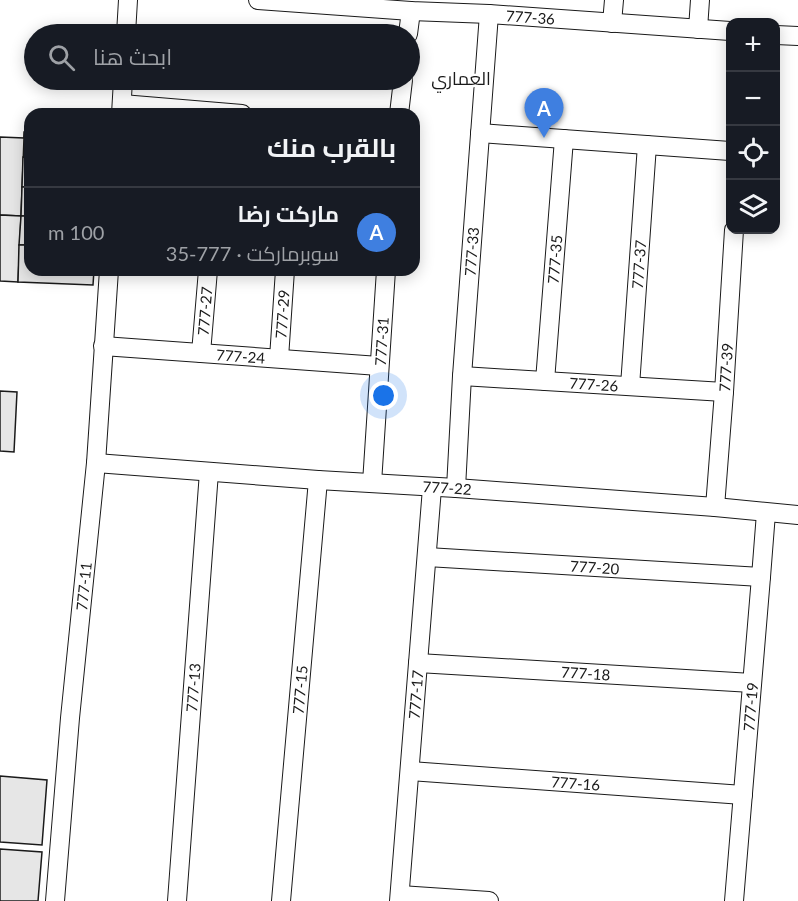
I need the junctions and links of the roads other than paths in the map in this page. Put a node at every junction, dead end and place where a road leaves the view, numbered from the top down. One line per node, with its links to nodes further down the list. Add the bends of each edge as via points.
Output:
1 (128, 0): 8 (street)
2 (258, 0): 5 (street, 777-36)
3 (614, 0): 7 (street)
4 (700, 0): 10 (street)
5 (411, 11): 6 (street, 777-36); 9 (street)
6 (489, 14): 7 (street, 777-36); 18 (street, 777-33)
7 (612, 23): 10 (street, 777-36)
8 (127, 24)
9 (409, 24)
10 (698, 29): 11 (street, 777-36)
11 (726, 31)
12 (780, 34): 13 (street)
13 (798, 36)
14 (123, 90): 16 (street)
15 (402, 90): 17 (street)
16 (122, 108)
17 (400, 108)
18 (480, 133): 19 (street); 31 (street, 777-33)
19 (564, 139): 20 (street); 32 (street, 777-35)
20 (647, 145): 21 (street); 33 (street, 777-37)
21 (726, 151)
22 (734, 234): 34 (street, 777-39)
23 (109, 276): 27 (street, 777-11)
24 (207, 276): 28 (street, 777-27)
25 (285, 276): 29 (street, 777-29)
26 (386, 276): 30 (street, 777-31)
27 (103, 346): 28 (street, 777-24); 35 (street, 777-11)
28 (201, 353): 29 (street, 777-24)
29 (279, 358): 30 (street, 777-24)
30 (379, 366): 38 (street, 777-31)
31 (462, 376): 32 (street, 777-26); 40 (street, 777-33)
32 (545, 381): 33 (street, 777-26)
33 (630, 386): 34 (street, 777-26)
34 (724, 392): 41 (street, 777-39)
35 (96, 463): 36 (street, 777-22); 51 (street, 777-11)
36 (209, 472): 37 (street, 777-22); 52 (street, 777-13)
37 (318, 480): 38 (street, 777-22); 53 (street, 777-15)
38 (372, 483): 39 (street, 777-22)
39 (432, 488): 40 (street, 777-22); 44 (street, 777-17)
40 (456, 488): 41 (street, 777-22)
41 (715, 507): 42 (street, 777-22)
42 (766, 513): 43 (street, 777-22); 45 (street, 777-19)
43 (798, 515)
44 (427, 557): 45 (street, 777-20); 46 (street, 777-17)
45 (762, 577): 47 (street, 777-19)
46 (418, 663): 47 (street, 777-18); 48 (street, 777-17)
47 (752, 683): 49 (street, 777-19)
48 (410, 771): 49 (street, 777-16); 50 (street, 777-17)
49 (743, 795): 55 (street, 777-19)
50 (400, 898): 54 (street)
51 (55, 901)
52 (177, 901)
53 (281, 901)
54 (489, 901)
55 (734, 901)

